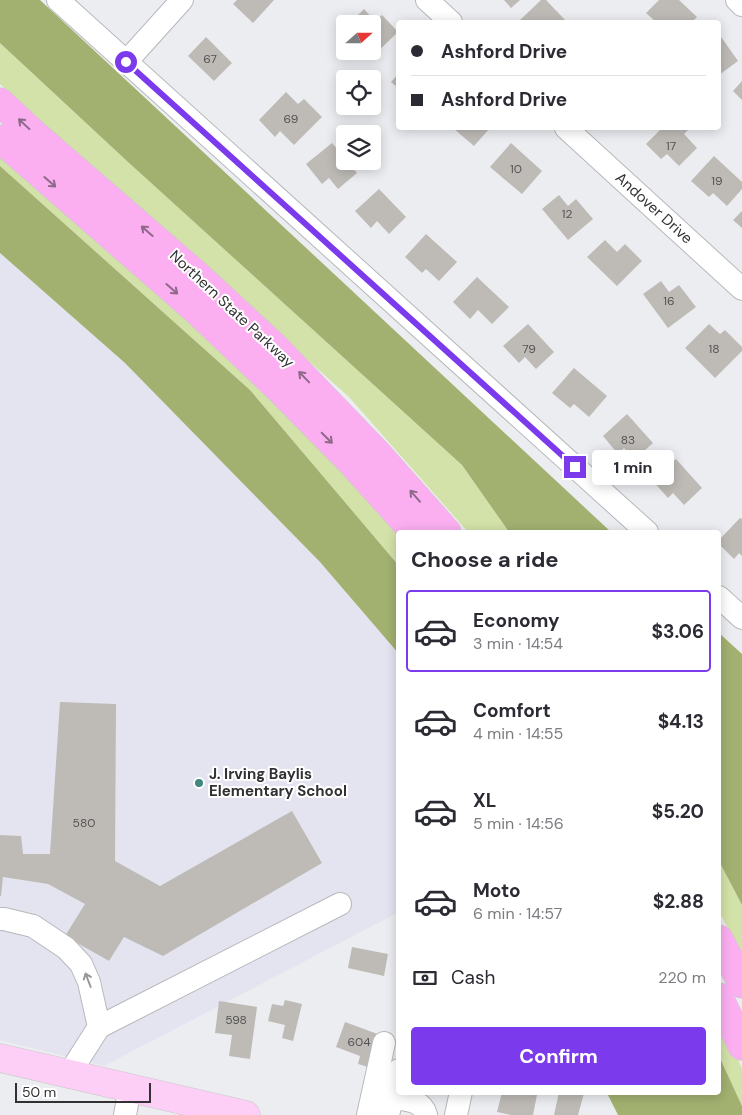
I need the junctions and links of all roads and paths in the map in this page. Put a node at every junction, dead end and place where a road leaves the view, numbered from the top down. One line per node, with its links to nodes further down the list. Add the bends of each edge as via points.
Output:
1 (58, 0): 7 (street)
2 (182, 0): 7 (street)
3 (427, 0): 6 (street)
4 (737, 0): 5 (street)
5 (742, 5)
6 (449, 20)
7 (126, 62): 14 (street)
8 (0, 102): 13 (highway, Northern State Parkway, one-way to 8, via 378,454 276,348)
9 (568, 130): 11 (street, Andover Drive)
10 (0, 139): 12 (highway, Northern State Parkway, one-way to 12, via 197,311 350,461)
11 (742, 289)
12 (412, 530)
13 (445, 530)
14 (645, 530)
15 (721, 599): 16 (street)
16 (742, 618)
17 (340, 904): 22 (street)
18 (0, 919): 22 (street, one-way to 18, via 89,982 81,964 66,948 33,926)
19 (721, 943): 20 (highway)
20 (742, 984)
21 (721, 1001): 24 (highway)
22 (99, 1027): 26 (street)
23 (384, 1043): 33 (street)
24 (742, 1046)
25 (0, 1058): 26 (main road)
26 (69, 1074): 28 (main road)
27 (396, 1082): 30 (street)
28 (130, 1088): 31 (street); 32 (main road)
29 (460, 1095): 35 (street)
30 (390, 1107): 34 (street, via 414,1102 422,1106)
31 (125, 1115)
32 (246, 1115)
33 (368, 1115)
34 (426, 1115)
35 (456, 1115)

